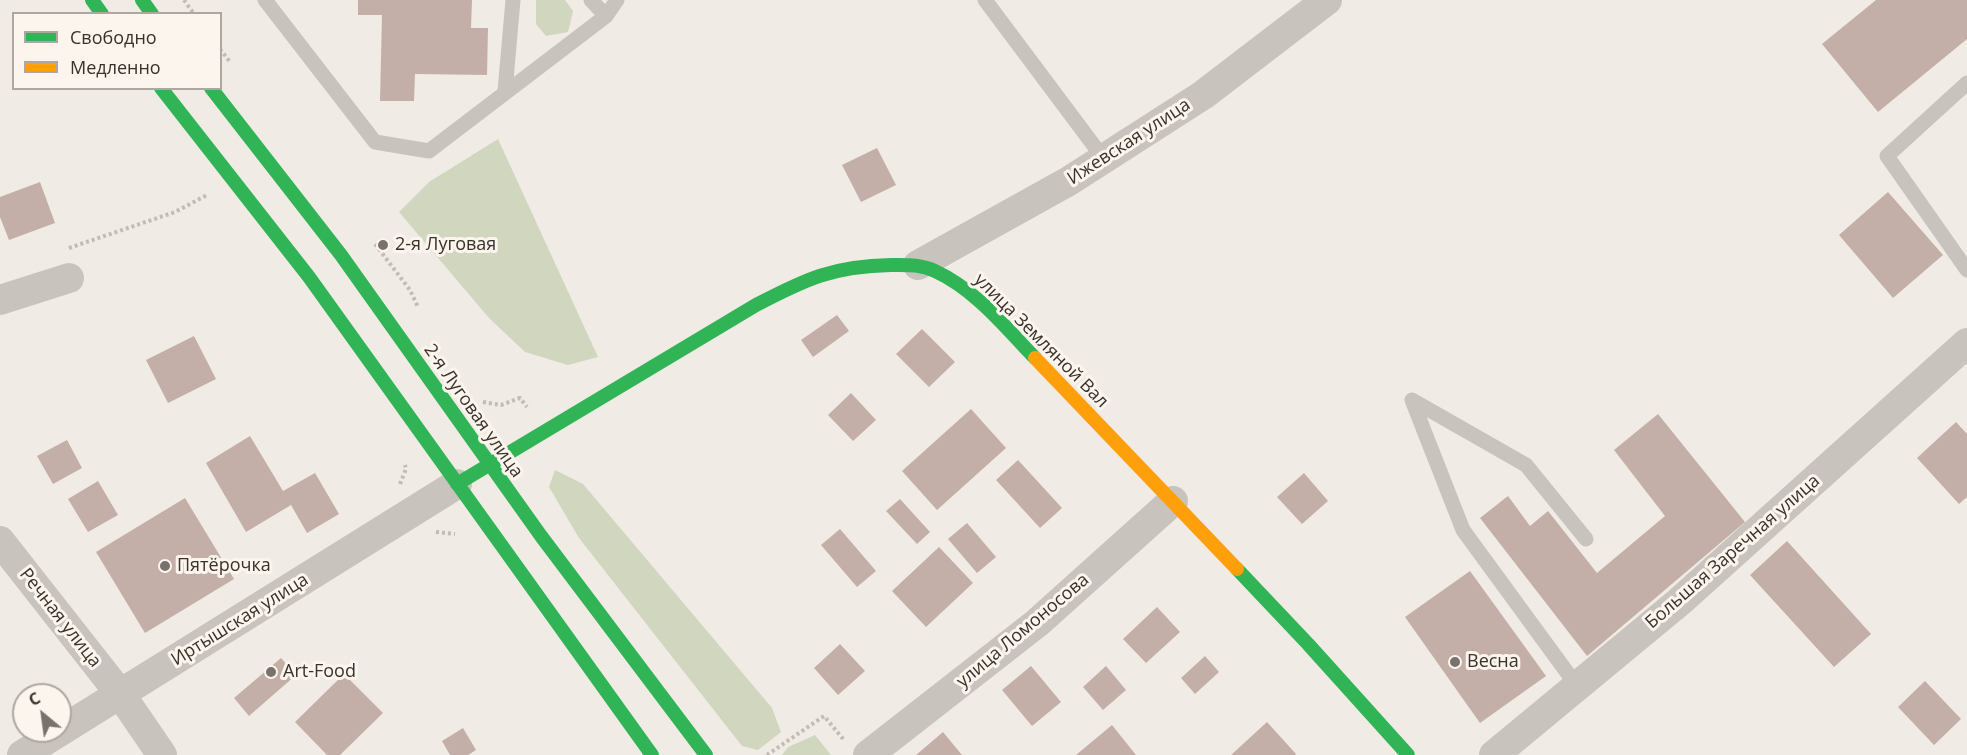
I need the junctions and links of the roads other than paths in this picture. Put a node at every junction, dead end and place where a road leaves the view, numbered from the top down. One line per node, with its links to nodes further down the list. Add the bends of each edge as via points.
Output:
1 (264, 0): 11 (lane, via 375,142 429,151)
2 (513, 0): 11 (lane)
3 (591, 0): 7 (lane)
4 (616, 0): 7 (lane)
5 (985, 0): 12 (lane)
6 (1327, 0): 12 (street, Ижевская улица, via 1203,95)
7 (606, 16): 11 (lane)
8 (1967, 82): 15 (lane, via 1887,156)
9 (163, 90): 19 (main road, via 309,277)
10 (213, 90): 18 (main road, 2-я Луговая улица, via 341,255)
11 (505, 92)
12 (1104, 159): 14 (street, Ижевская улица)
13 (66, 264): 16 (street)
14 (918, 265): 18 (main road, улица Земляной Вал, via 850,266 796,284); 20 (main road, улица Земляной Вал, via 956,283 981,303)
15 (1967, 270)
16 (0, 300)
17 (1967, 343): 23 (street, Большая Заречная улица, via 1679,602)
18 (488, 464): 19 (main road, улица Земляной Вал); 29 (main road, 2-я Луговая улица)
19 (457, 484): 24 (street, Иртышская улица); 28 (main road)
20 (1173, 501): 25 (street, улица Ломоносова, via 1037,623); 30 (main road, улица Земляной Вал)
21 (1586, 539): 23 (lane, via 1526,465 1412,400 1463,530)
22 (0, 541): 24 (street, Речная улица)
23 (1577, 686): 31 (street, Большая Заречная улица)
24 (121, 695): 26 (street, Иртышская улица); 27 (street, Речная улица)
25 (859, 751)
26 (22, 755)
27 (162, 755)
28 (652, 755)
29 (706, 755)
30 (1408, 755)
31 (1494, 755)

